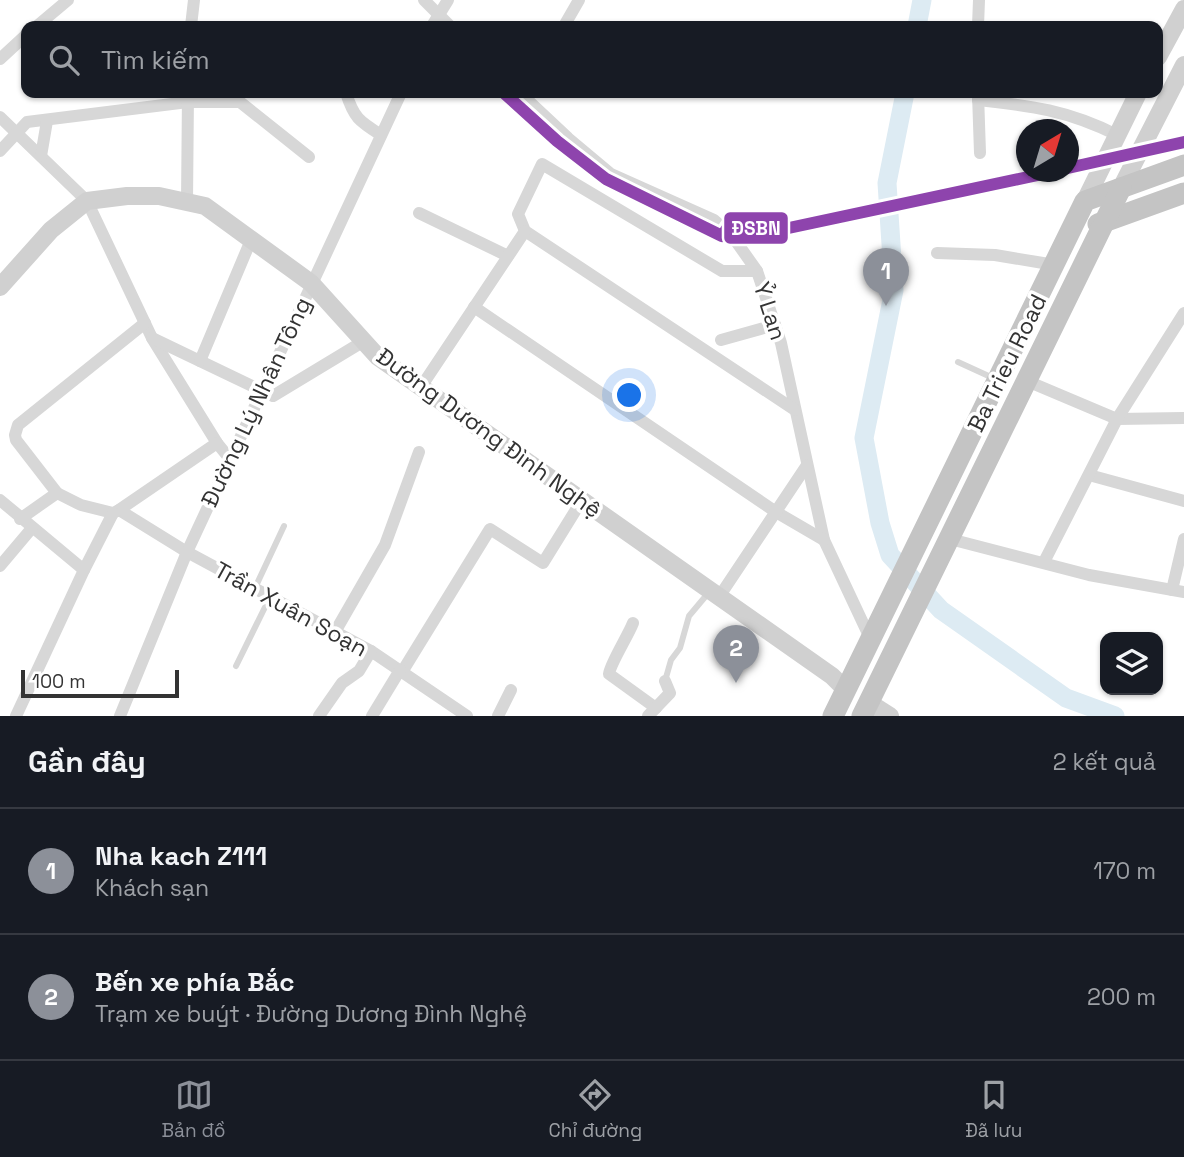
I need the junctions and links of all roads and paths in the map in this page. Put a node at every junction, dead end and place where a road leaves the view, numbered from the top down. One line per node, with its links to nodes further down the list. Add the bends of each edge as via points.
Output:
1 (68, 0): 9 (street)
2 (194, 0): 10 (street)
3 (424, 0): 8 (street)
4 (448, 0): 8 (street)
5 (579, 0): 13 (street)
6 (979, 0): 14 (street)
7 (1184, 9): 18 (main road)
8 (439, 13): 11 (street); 12 (street)
9 (43, 21)
10 (192, 21)
11 (435, 21)
12 (446, 21)
13 (567, 21)
14 (978, 21)
15 (21, 39): 17 (street)
16 (21, 47): 17 (street)
17 (10, 48): 19 (street)
18 (1163, 48)
19 (0, 59)
20 (1184, 65): 40 (main road)
21 (182, 98): 31 (street)
22 (188, 98): 44 (street)
23 (198, 98): 38 (street, via 240,102)
24 (348, 98): 33 (street, via 357,119)
25 (399, 98): 33 (street, Đường Lý Nhân Tông)
26 (525, 98): 53 (street, Ỷ Lan, via 611,174 727,229)
27 (978, 98): 36 (street)
28 (984, 98): 34 (street, via 1090,121)
29 (1136, 98): 34 (main road)
30 (0, 117): 32 (street)
31 (47, 121): 32 (street, via 27,122); 37 (street)
32 (16, 133): 35 (street); 37 (street)
33 (381, 135): 54 (street, Đường Lý Nhân Tông)
34 (1117, 135): 43 (main road)
35 (0, 151)
36 (980, 153)
37 (41, 156): 42 (street)
38 (309, 157)
39 (1184, 165): 40 (highway)
40 (1121, 188): 43 (highway); 46 (highway, Ba Trieu Road)
41 (1184, 193): 46 (highway)
42 (86, 201): 44 (main road, Đường Dương Đình Nghệ, via 159,196); 55 (main road, via 51,230); 58 (street)
43 (1085, 201): 48 (highway, Ba Trieu Road)
44 (187, 202): 49 (main road, Đường Dương Đình Nghệ, via 205,206)
45 (419, 213): 51 (street)
46 (1105, 222): 48 (highway); 66 (highway, Ba Trieu Road)
47 (525, 230): 51 (street); 53 (street, via 518,214 542,164 722,271); 69 (street)
48 (1069, 234): 52 (highway, Ba Trieu Road)
49 (251, 240): 54 (main road, Đường Dương Đình Nghệ); 63 (street)
50 (937, 253): 52 (street, via 995,255)
51 (509, 256): 56 (street)
52 (1055, 265): 65 (highway, Ba Trieu Road)
53 (757, 271): 59 (street, Ỷ Lan)
54 (311, 284): 62 (main road, Đường Dương Đình Nghệ); 68 (street, Đường Lý Nhân Tông)
55 (0, 287)
56 (474, 307): 67 (street); 82 (street)
57 (1184, 313): 71 (street)
58 (145, 323): 60 (street); 77 (street, via 18,425 16,440)
59 (775, 326): 61 (street); 69 (street, Ỷ Lan)
60 (152, 338): 63 (street); 72 (street)
61 (721, 340)
62 (364, 341): 67 (main road, Đường Dương Đình Nghệ); 68 (street)
63 (200, 361): 68 (street)
64 (958, 362): 65 (lane)
65 (998, 380): 99 (highway, Ba Trieu Road)
66 (1027, 381): 71 (street); 86 (highway, Ba Trieu Road)
67 (421, 387): 79 (main road, Đường Dương Đình Nghệ)
68 (267, 394): 74 (street, Đường Lý Nhân Tông)
69 (795, 410): 75 (street, Ỷ Lan)
70 (1184, 418): 71 (street)
71 (1117, 419): 76 (street)
72 (217, 443): 74 (street); 81 (street)
73 (419, 452): 98 (street, via 385,545)
74 (230, 459): 89 (street, Đường Lý Nhân Tông)
75 (807, 465): 82 (street); 88 (street, Ỷ Lan)
76 (1088, 475): 80 (street); 90 (street)
77 (57, 493): 81 (street, Trần Xuân Soạn, via 80,505); 83 (street)
78 (0, 500): 83 (street)
79 (582, 500): 95 (main road, Đường Dương Đình Nghệ); 102 (street, via 543,563 490,529)
80 (1184, 502)
81 (116, 512): 89 (street, Trần Xuân Soạn); 92 (street)
82 (776, 512): 88 (street); 95 (street)
83 (20, 519): 85 (street)
84 (284, 526): 93 (lane)
85 (32, 528): 91 (street); 92 (street)
86 (950, 539): 90 (street); 106 (highway, Ba Trieu Road)
87 (1184, 539): 94 (street)
88 (824, 540): 99 (street, Ỷ Lan)
89 (187, 552): 93 (street, Trần Xuân Soạn); 109 (street, Đường Lý Nhân Tông)
90 (1044, 562): 94 (street)
91 (0, 566)
92 (84, 570): 108 (street)
93 (254, 589): 96 (street, Trần Xuân Soạn)
94 (1178, 591)
95 (715, 593): 103 (lane, via 689,616); 104 (main road, Đường Dương Đình Nghệ)
96 (270, 597): 98 (street, Trần Xuân Soạn); 101 (lane)
97 (633, 623): 107 (street, via 609,674)
98 (335, 632): 100 (street, Trần Xuân Soạn)
99 (870, 638): 104 (highway)
100 (371, 651): 102 (street, Trần Xuân Soạn); 110 (street, via 359,671 342,682)
101 (236, 666)
102 (401, 671): 111 (street); 112 (street, Trần Xuân Soạn)
103 (665, 681): 107 (street, via 670,693)
104 (845, 689): 106 (highway); 114 (highway)
105 (512, 690): 113 (street)
106 (865, 709): 115 (main road)
107 (652, 712)
108 (16, 716)
109 (120, 716)
110 (320, 716)
111 (372, 716)
112 (467, 716)
113 (498, 716)
114 (833, 716)
115 (890, 716)

